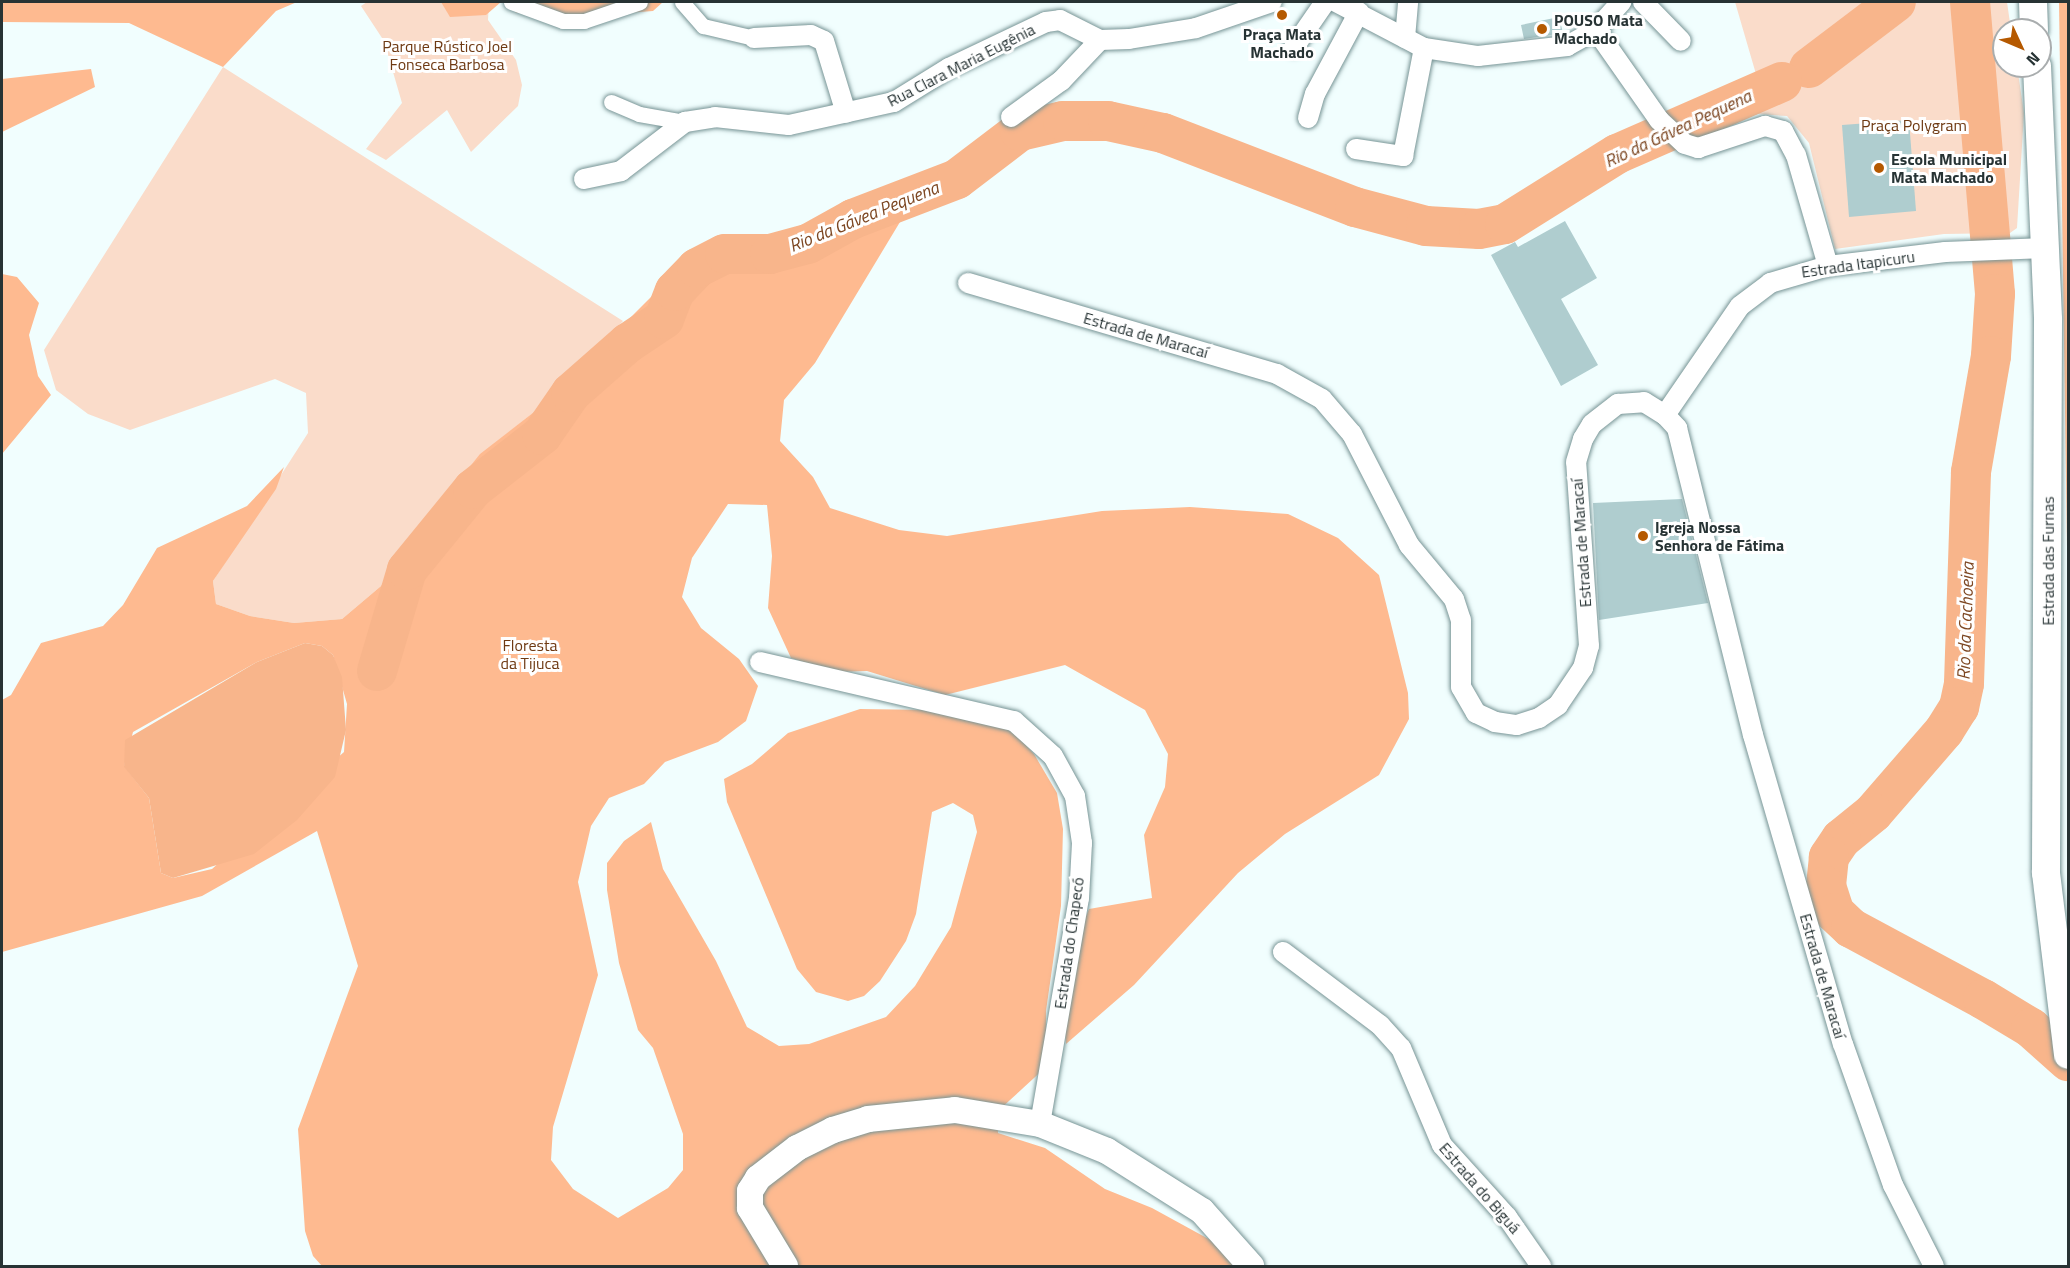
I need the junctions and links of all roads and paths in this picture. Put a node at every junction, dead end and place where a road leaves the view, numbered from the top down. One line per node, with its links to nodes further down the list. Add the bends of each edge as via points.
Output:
1 (511, 2): 2 (street, via 563,21 584,21)
2 (640, 2)
3 (682, 2): 15 (street, via 703,26)
4 (1272, 2): 16 (street, via 1196,28)
5 (1325, 2): 18 (street)
6 (1336, 2): 11 (street)
7 (1408, 2): 14 (street)
8 (1621, 2): 13 (street)
9 (1643, 2): 17 (street)
10 (2033, 2): 12 (main road)
11 (1359, 12): 14 (street); 24 (street, via 1315,94)
12 (2034, 18)
13 (1596, 30): 19 (street, via 1567,46 1520,55 1478,56); 29 (street, via 1659,120 1680,140 1698,148 1765,126 1783,130 1796,154)
14 (1406, 34): 19 (street)
15 (754, 38): 22 (street, via 810,35 824,41)
16 (1100, 40): 22 (street, Rua Clara Maria Eugênia, via 1060,20 1046,22 949,68 894,102); 23 (street, via 1061,81)
17 (1681, 41)
18 (1294, 47)
19 (1424, 48): 26 (street, via 1398,156)
20 (2038, 78): 28 (main road, Estrada das Furnas)
21 (611, 102): 25 (street, via 639,114)
22 (846, 113): 25 (street, Rua Clara Maria Eugênia, via 789,125 715,117)
23 (1011, 117)
24 (1308, 118)
25 (685, 122): 27 (street, Rua Clara Maria Eugênia, via 621,171)
26 (1356, 149)
27 (584, 178)
28 (2045, 248): 29 (street, Estrada Itapicuru, via 1945,252); 33 (main road, Estrada das Furnas)
29 (1828, 266): 31 (street, Estrada Itapicuru, via 1770,283 1740,306)
30 (968, 283): 31 (street, Estrada de Maracaí, via 1277,374 1322,399 1352,434 1409,545 1454,599 1461,620 1461,687 1476,713 1495,722 1516,725 1539,718 1558,705 1583,668 1589,646 1576,462 1583,439 1592,424 1617,404 1644,402)
31 (1665, 415): 40 (street, Estrada de Maracaí, via 1677,428 1753,735 1843,1044 1893,1185)
32 (760, 662): 36 (street, Estrada do Chapecó, via 1014,721 1053,756 1075,796 1082,843 1079,898)
33 (2059, 905): 35 (main road, Estrada das Furnas, via 2061,1014)
34 (1283, 952): 39 (street, Estrada do Biguá, via 1380,1025 1401,1048 1442,1145 1507,1217)
35 (2068, 1055)
36 (1040, 1124): 37 (street, via 954,1110 901,1114 833,1130 797,1148 758,1178 750,1191 758,1225); 38 (street, via 1107,1151 1186,1200 1202,1211)
37 (785, 1266)
38 (1251, 1266)
39 (1541, 1266)
40 (1934, 1266)

